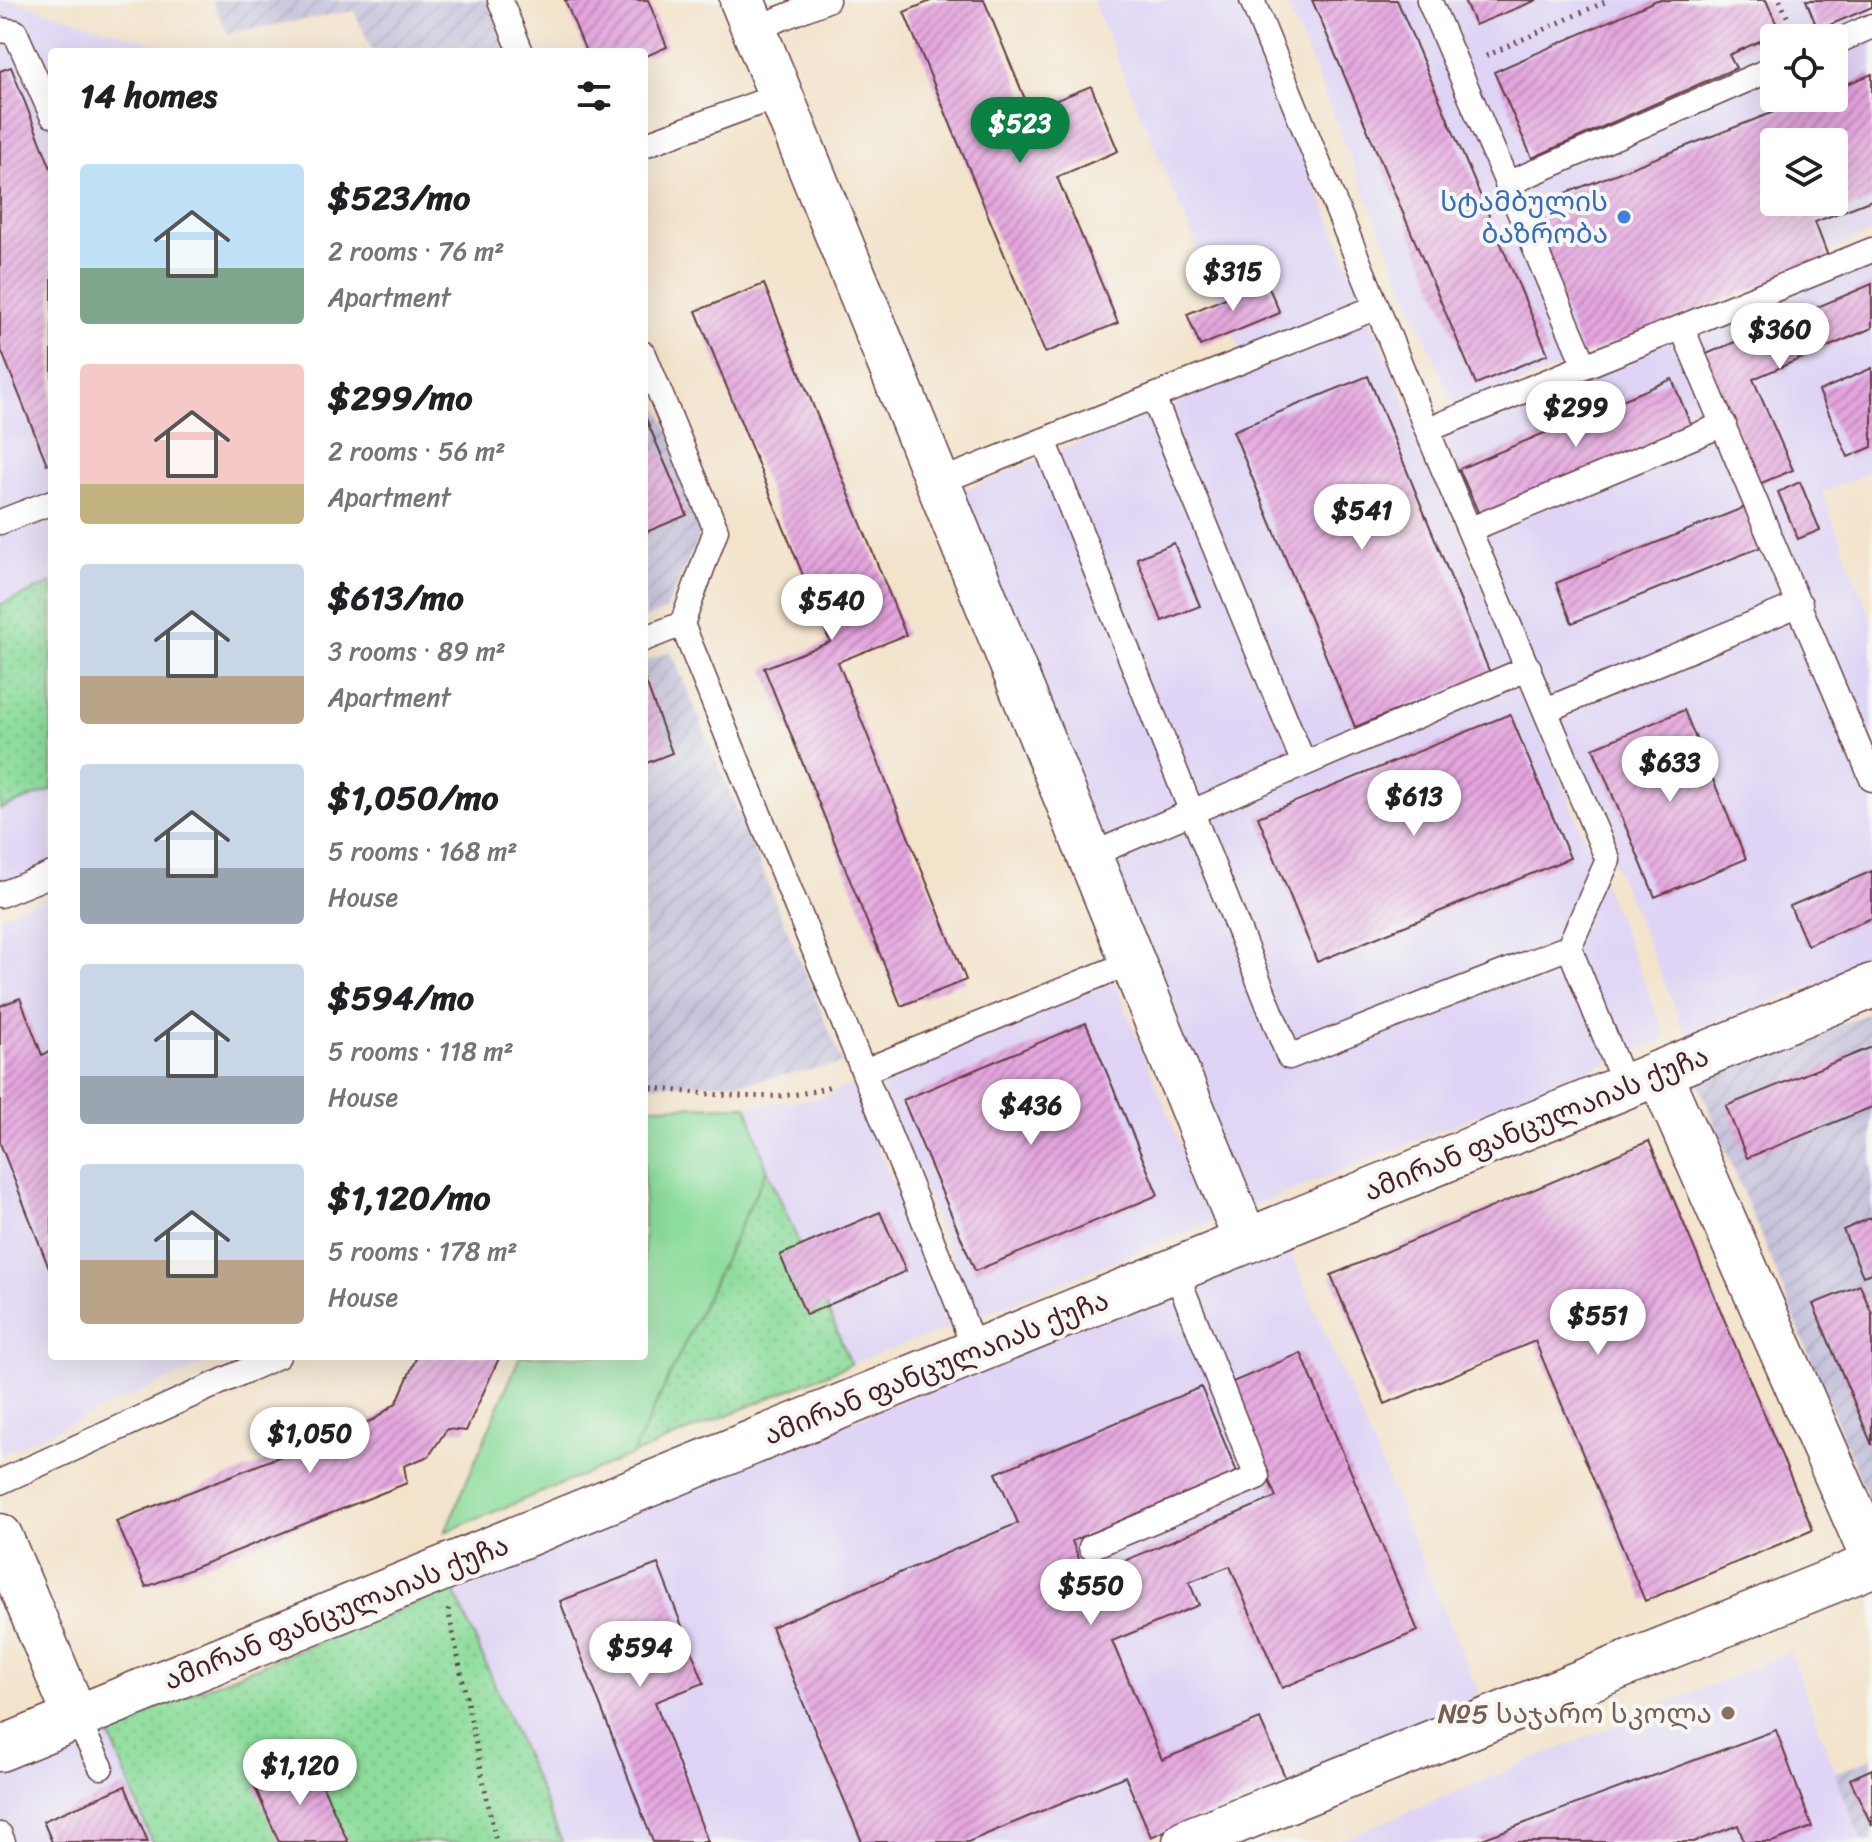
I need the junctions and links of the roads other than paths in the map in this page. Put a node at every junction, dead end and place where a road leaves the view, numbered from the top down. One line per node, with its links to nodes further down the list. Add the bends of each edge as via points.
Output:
1 (500, 0): 9 (lane)
2 (827, 0): 5 (lane)
3 (1252, 0): 16 (lane)
4 (1429, 0): 14 (lane)
5 (748, 15): 11 (street)
6 (1872, 26): 8 (lane)
7 (0, 30): 12 (lane, via 15,32)
8 (1848, 37)
9 (519, 48)
10 (1760, 74): 14 (lane)
11 (780, 95): 13 (lane); 24 (street)
12 (48, 106)
13 (648, 144)
14 (1507, 184): 19 (lane)
15 (1872, 250): 17 (lane)
16 (1377, 307): 20 (lane); 22 (lane)
17 (1682, 328): 19 (lane); 21 (lane)
18 (648, 364): 29 (lane, via 716,530)
19 (1585, 366): 22 (lane)
20 (1153, 397): 23 (lane); 33 (lane)
21 (1724, 424): 27 (lane); 28 (lane)
22 (1427, 430): 27 (lane)
23 (1044, 440): 24 (lane); 35 (lane)
24 (939, 482): 36 (street)
25 (48, 504): 26 (lane)
26 (0, 522)
27 (1471, 529): 31 (lane)
28 (1800, 604): 32 (lane); 34 (lane)
29 (682, 624): 30 (lane); 42 (lane)
30 (648, 637)
31 (1529, 668): 32 (lane); 33 (lane)
32 (1546, 710): 39 (lane, via 1608,860)
33 (1304, 764): 35 (lane)
34 (1872, 779)
35 (1192, 812): 36 (lane); 39 (lane, via 1289,1057)
36 (1091, 855): 40 (street)
37 (48, 876): 38 (lane)
38 (0, 895)
39 (1569, 947): 43 (lane)
40 (1134, 961): 42 (lane); 44 (street)
41 (1872, 986): 43 (street, ამირან ფანცულაიას ქუჩა)
42 (864, 1071): 46 (lane)
43 (1642, 1079): 44 (street, ამირან ფანცულაიას ქუჩა); 51 (street)
44 (1246, 1241): 45 (street, ამირან ფანცულაიას ქუჩა)
45 (1175, 1270): 46 (street, ამირან ფანცულაიას ქუჩა); 50 (lane, via 1257,1477)
46 (974, 1351): 53 (street, ამირან ფანცულაიას ქუჩა)
47 (269, 1360): 48 (lane)
48 (0, 1482)
49 (0, 1536): 53 (street)
50 (1091, 1547)
51 (1872, 1556)
52 (1872, 1565): 58 (street)
53 (76, 1718): 54 (street, ამირან ფანცულაიას ქუჩა); 55 (lane)
54 (0, 1749)
55 (101, 1767)
56 (0, 1835): 57 (lane)
57 (3, 1842)
58 (1185, 1842)

